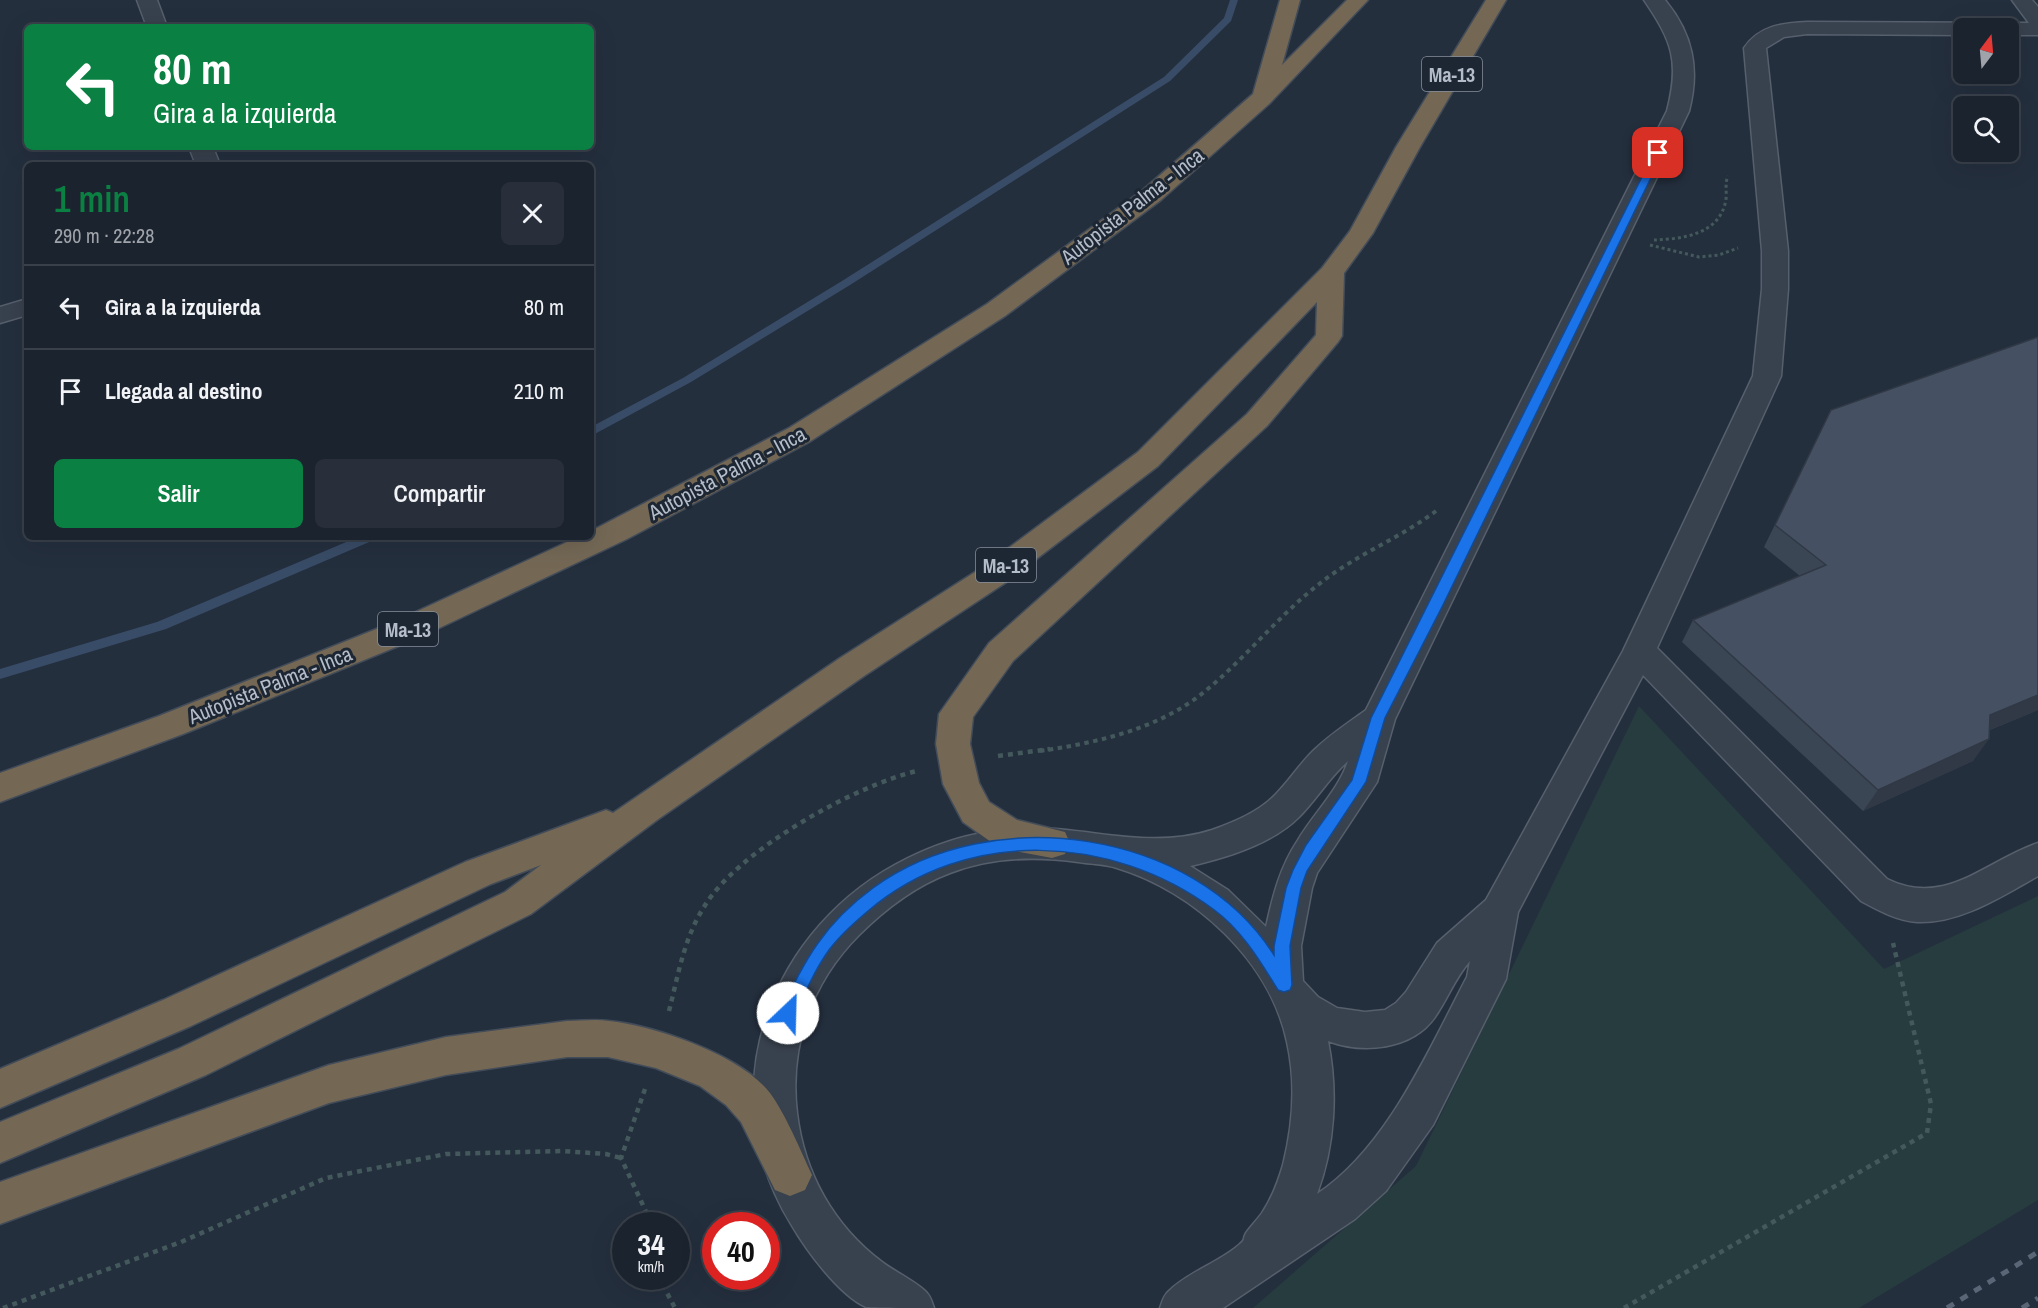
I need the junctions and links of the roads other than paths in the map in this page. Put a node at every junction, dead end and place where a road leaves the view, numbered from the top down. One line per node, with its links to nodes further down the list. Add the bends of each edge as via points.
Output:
1 (147, 0): 8 (street)
2 (1290, 0): 10 (highway)
3 (1358, 0): 10 (highway, Autopista Palma - Inca / Ma-13)
4 (1496, 0): 11 (highway, Ma-13, via 1361,233)
5 (1654, 0): 15 (street, via 1678,34 1684,55 1685,79 1678,111)
6 (2022, 0): 7 (street)
7 (2038, 21)
8 (156, 24)
9 (2038, 29): 14 (street, via 1807,28 1784,29 1759,40 1755,48 1775,251 1767,376)
10 (1261, 99): 16 (highway, Autopista Palma - Inca / Ma-13, via 1152,195 1005,304 799,435 616,532 406,630 171,725)
11 (1331, 273): 17 (highway, Ma-13, via 1148,459 994,575); 18 (highway, via 1329,336 1257,420 1001,652 956,714 953,744 961,784 976,812 1004,831)
12 (24, 308): 13 (street)
13 (0, 315)
14 (1639, 651): 20 (street, via 1874,890 1901,903 1948,904); 21 (street)
15 (1378, 718): 19 (street, via 1324,762 1285,808 1253,829 1173,854); 22 (street, via 1359,782 1311,850 1293,888 1282,946)
16 (0, 788)
17 (644, 810): 23 (highway, Ma-13, via 478,873 177,1013); 24 (highway, via 518,903 192,1062)
18 (1052, 843): 19 (street); 25 (street, via 991,846 953,855 917,870 880,891 824,944 788,1013 777,1051 774,1092 778,1131)
19 (1109, 852): 22 (street, via 1171,874 1220,904 1261,949)
20 (2038, 858)
21 (1499, 911): 22 (street, via 1446,961 1418,1008 1398,1023 1362,1030 1330,1025 1304,1012); 27 (street, via 1486,979 1418,1111 1396,1144 1371,1176 1340,1204)
22 (1288, 992): 27 (street, via 1303,1025 1313,1081 1313,1121 1306,1162 1292,1203 1267,1244)
23 (0, 1089)
24 (0, 1143)
25 (790, 1175): 26 (highway, via 756,1108 741,1091 715,1073 658,1050 608,1039 567,1039 446,1056 329,1084); 28 (street, via 806,1210 855,1271)
26 (0, 1203)
27 (1242, 1270): 29 (street)
28 (911, 1308)
29 (1184, 1308)

